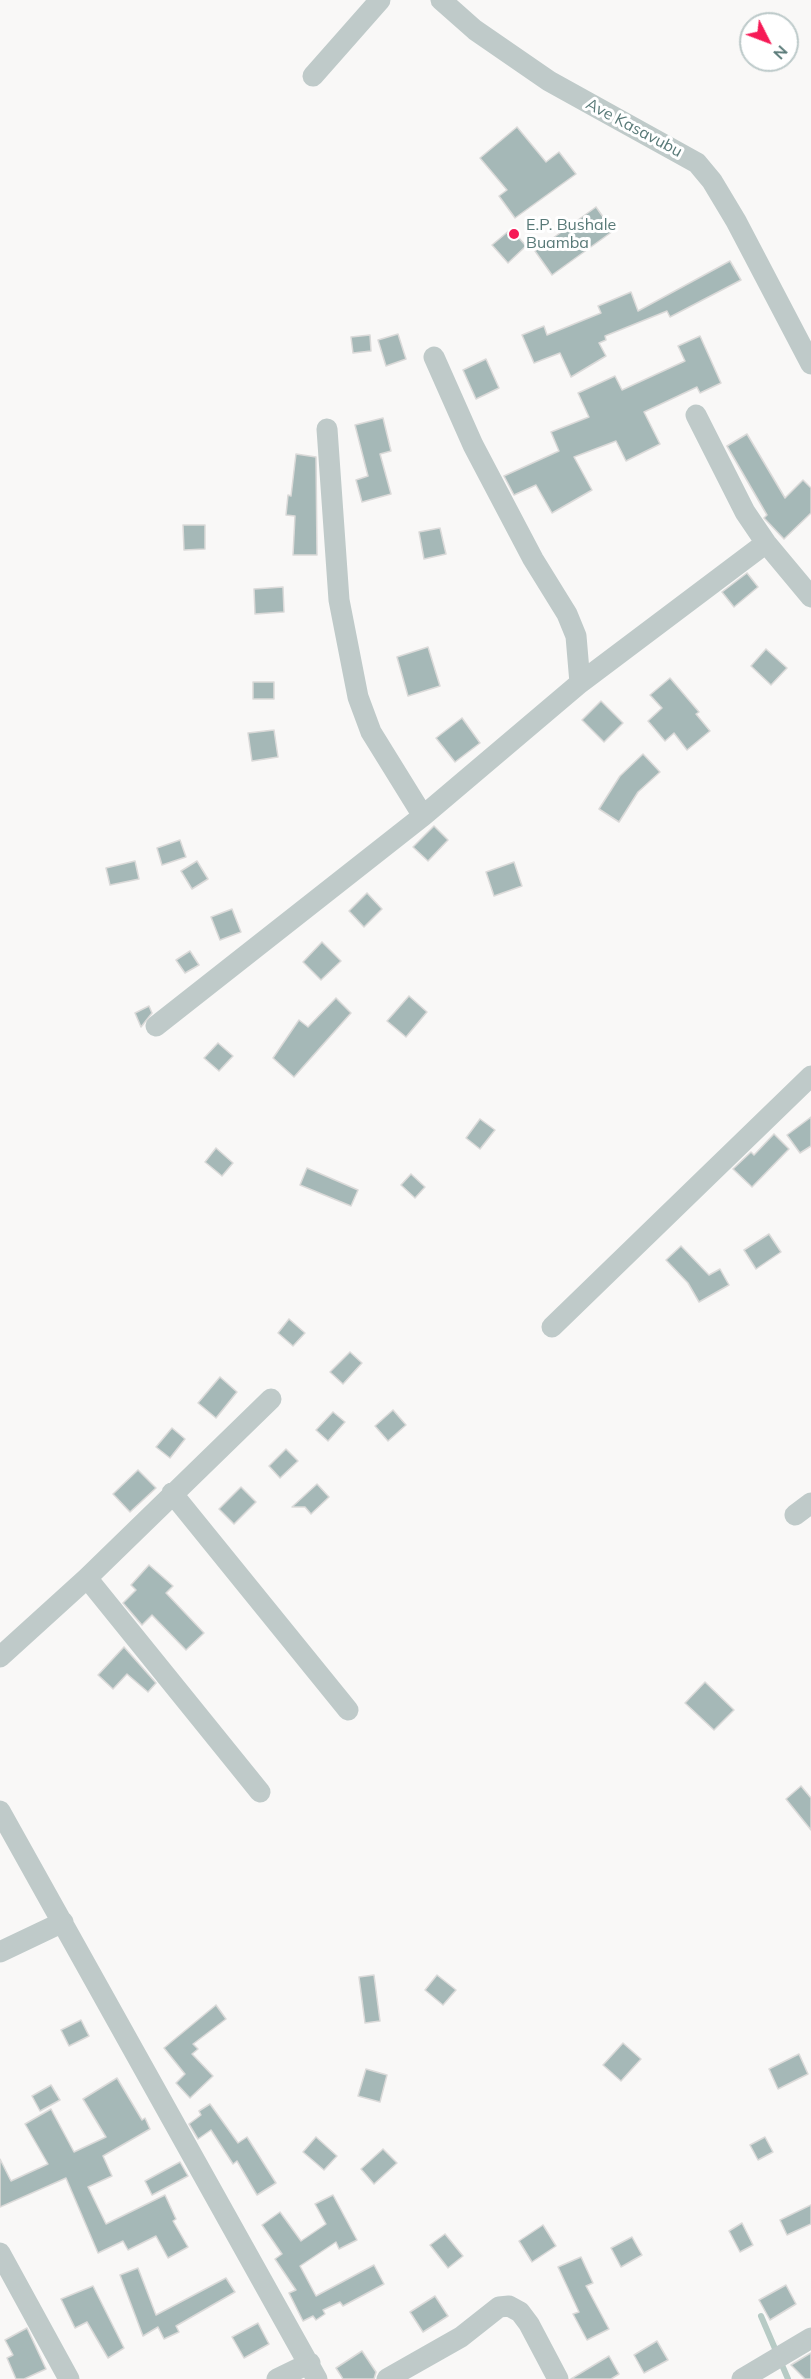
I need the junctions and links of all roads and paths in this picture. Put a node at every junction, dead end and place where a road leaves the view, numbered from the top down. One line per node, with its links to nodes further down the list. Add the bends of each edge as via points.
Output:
1 (380, 0): 3 (street)
2 (441, 0): 5 (street, Ave Kasavubu, via 483,36 549,81 697,163 736,220)
3 (313, 76)
4 (434, 357): 10 (street, via 473,445 567,614 576,636)
5 (811, 364)
6 (696, 415): 8 (street, via 727,481)
7 (327, 429): 11 (street, via 339,600 358,697 371,732)
8 (766, 543): 9 (street); 10 (street)
9 (811, 597)
10 (580, 683): 11 (street)
11 (423, 816): 12 (street)
12 (156, 1026)
13 (811, 1076): 14 (street)
14 (552, 1327)
15 (271, 1399): 16 (street)
16 (172, 1493): 17 (street); 19 (street)
17 (87, 1578): 18 (street); 20 (street)
18 (0, 1657)
19 (348, 1710)
20 (260, 1792)
21 (0, 1811): 22 (street)
22 (63, 1922): 23 (street); 26 (street)
23 (0, 1952)
24 (0, 2253): 27 (street)
25 (811, 2338): 31 (street)
26 (314, 2371): 28 (street)
27 (69, 2379)
28 (278, 2379)
29 (387, 2379): 30 (street, via 461,2337 499,2307 509,2306 529,2324)
30 (558, 2379)
31 (742, 2379)

